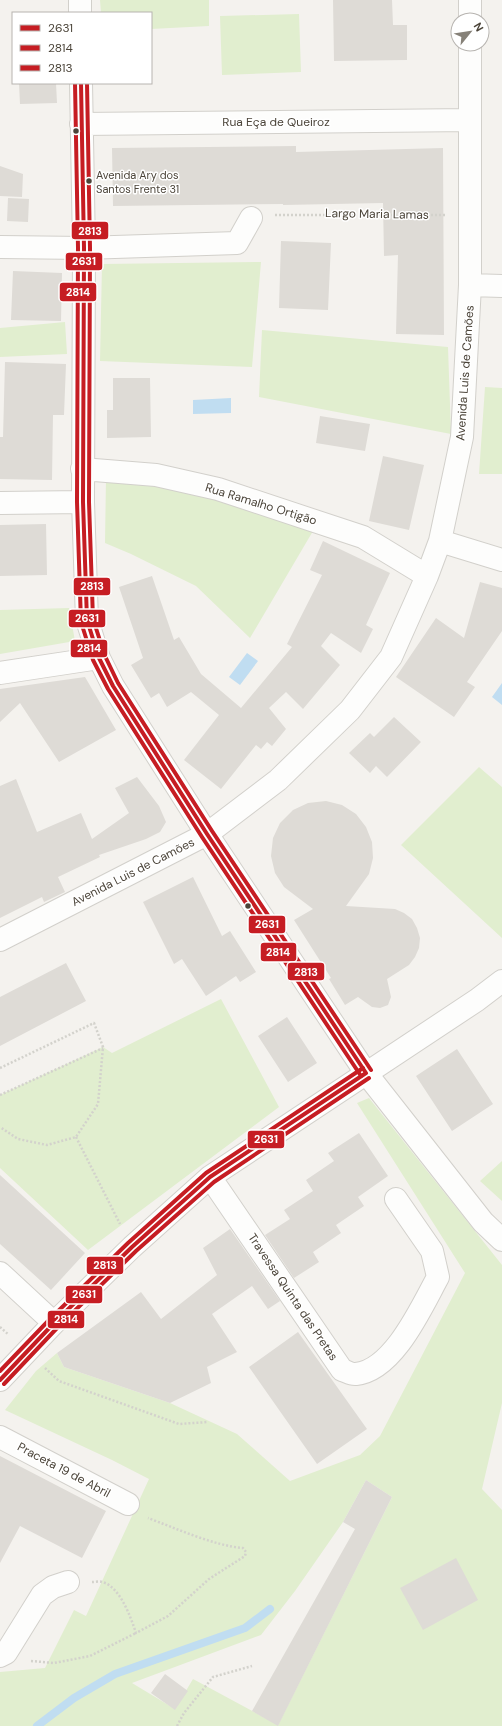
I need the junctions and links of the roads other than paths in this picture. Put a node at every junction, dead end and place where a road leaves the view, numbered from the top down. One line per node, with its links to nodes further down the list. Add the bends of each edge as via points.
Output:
1 (80, 0): 3 (street)
2 (470, 0): 4 (street)
3 (80, 12)
4 (470, 12)
5 (470, 52): 7 (street, Avenida Luis de Camões)
6 (81, 84): 8 (street)
7 (470, 120): 8 (street, Rua Eça de Queiroz); 12 (street, Avenida Luis de Camões)
8 (82, 124): 11 (street)
9 (251, 218): 11 (street, via 237,243)
10 (0, 248): 11 (street)
11 (84, 248): 14 (street)
12 (470, 285): 13 (street); 17 (street, Avenida Luis de Camões, via 462,437)
13 (502, 286)
14 (82, 469): 15 (street); 19 (street, Rua Ramalho Ortigão, via 156,475 218,489 363,537)
15 (83, 502): 16 (street); 20 (street, via 87,620)
16 (0, 503)
17 (440, 541): 18 (street); 19 (street, Avenida Luis de Camões)
18 (502, 560)
19 (428, 576): 22 (street, Avenida Luis de Camões, via 391,657 350,710 278,780)
20 (99, 658): 21 (street); 22 (street, via 113,686)
21 (0, 673)
22 (207, 834): 23 (street, Avenida Luis de Camões); 25 (street)
23 (0, 940)
24 (502, 982): 25 (street)
25 (366, 1073): 26 (street); 28 (street, via 483,1222)
26 (210, 1177): 27 (street, Travessa Quinta das Pretas, via 342,1370 355,1375 369,1371 393,1352 415,1320 438,1277 432,1251); 30 (street, via 132,1247)
27 (396, 1199)
28 (502, 1240)
29 (0, 1273): 30 (street)
30 (54, 1323): 31 (street)
31 (0, 1380)
32 (0, 1437): 33 (street, Praceta 19 de Abril)
33 (128, 1504)
34 (68, 1582): 35 (street, via 53,1587 42,1595 6,1653)
35 (0, 1656)

